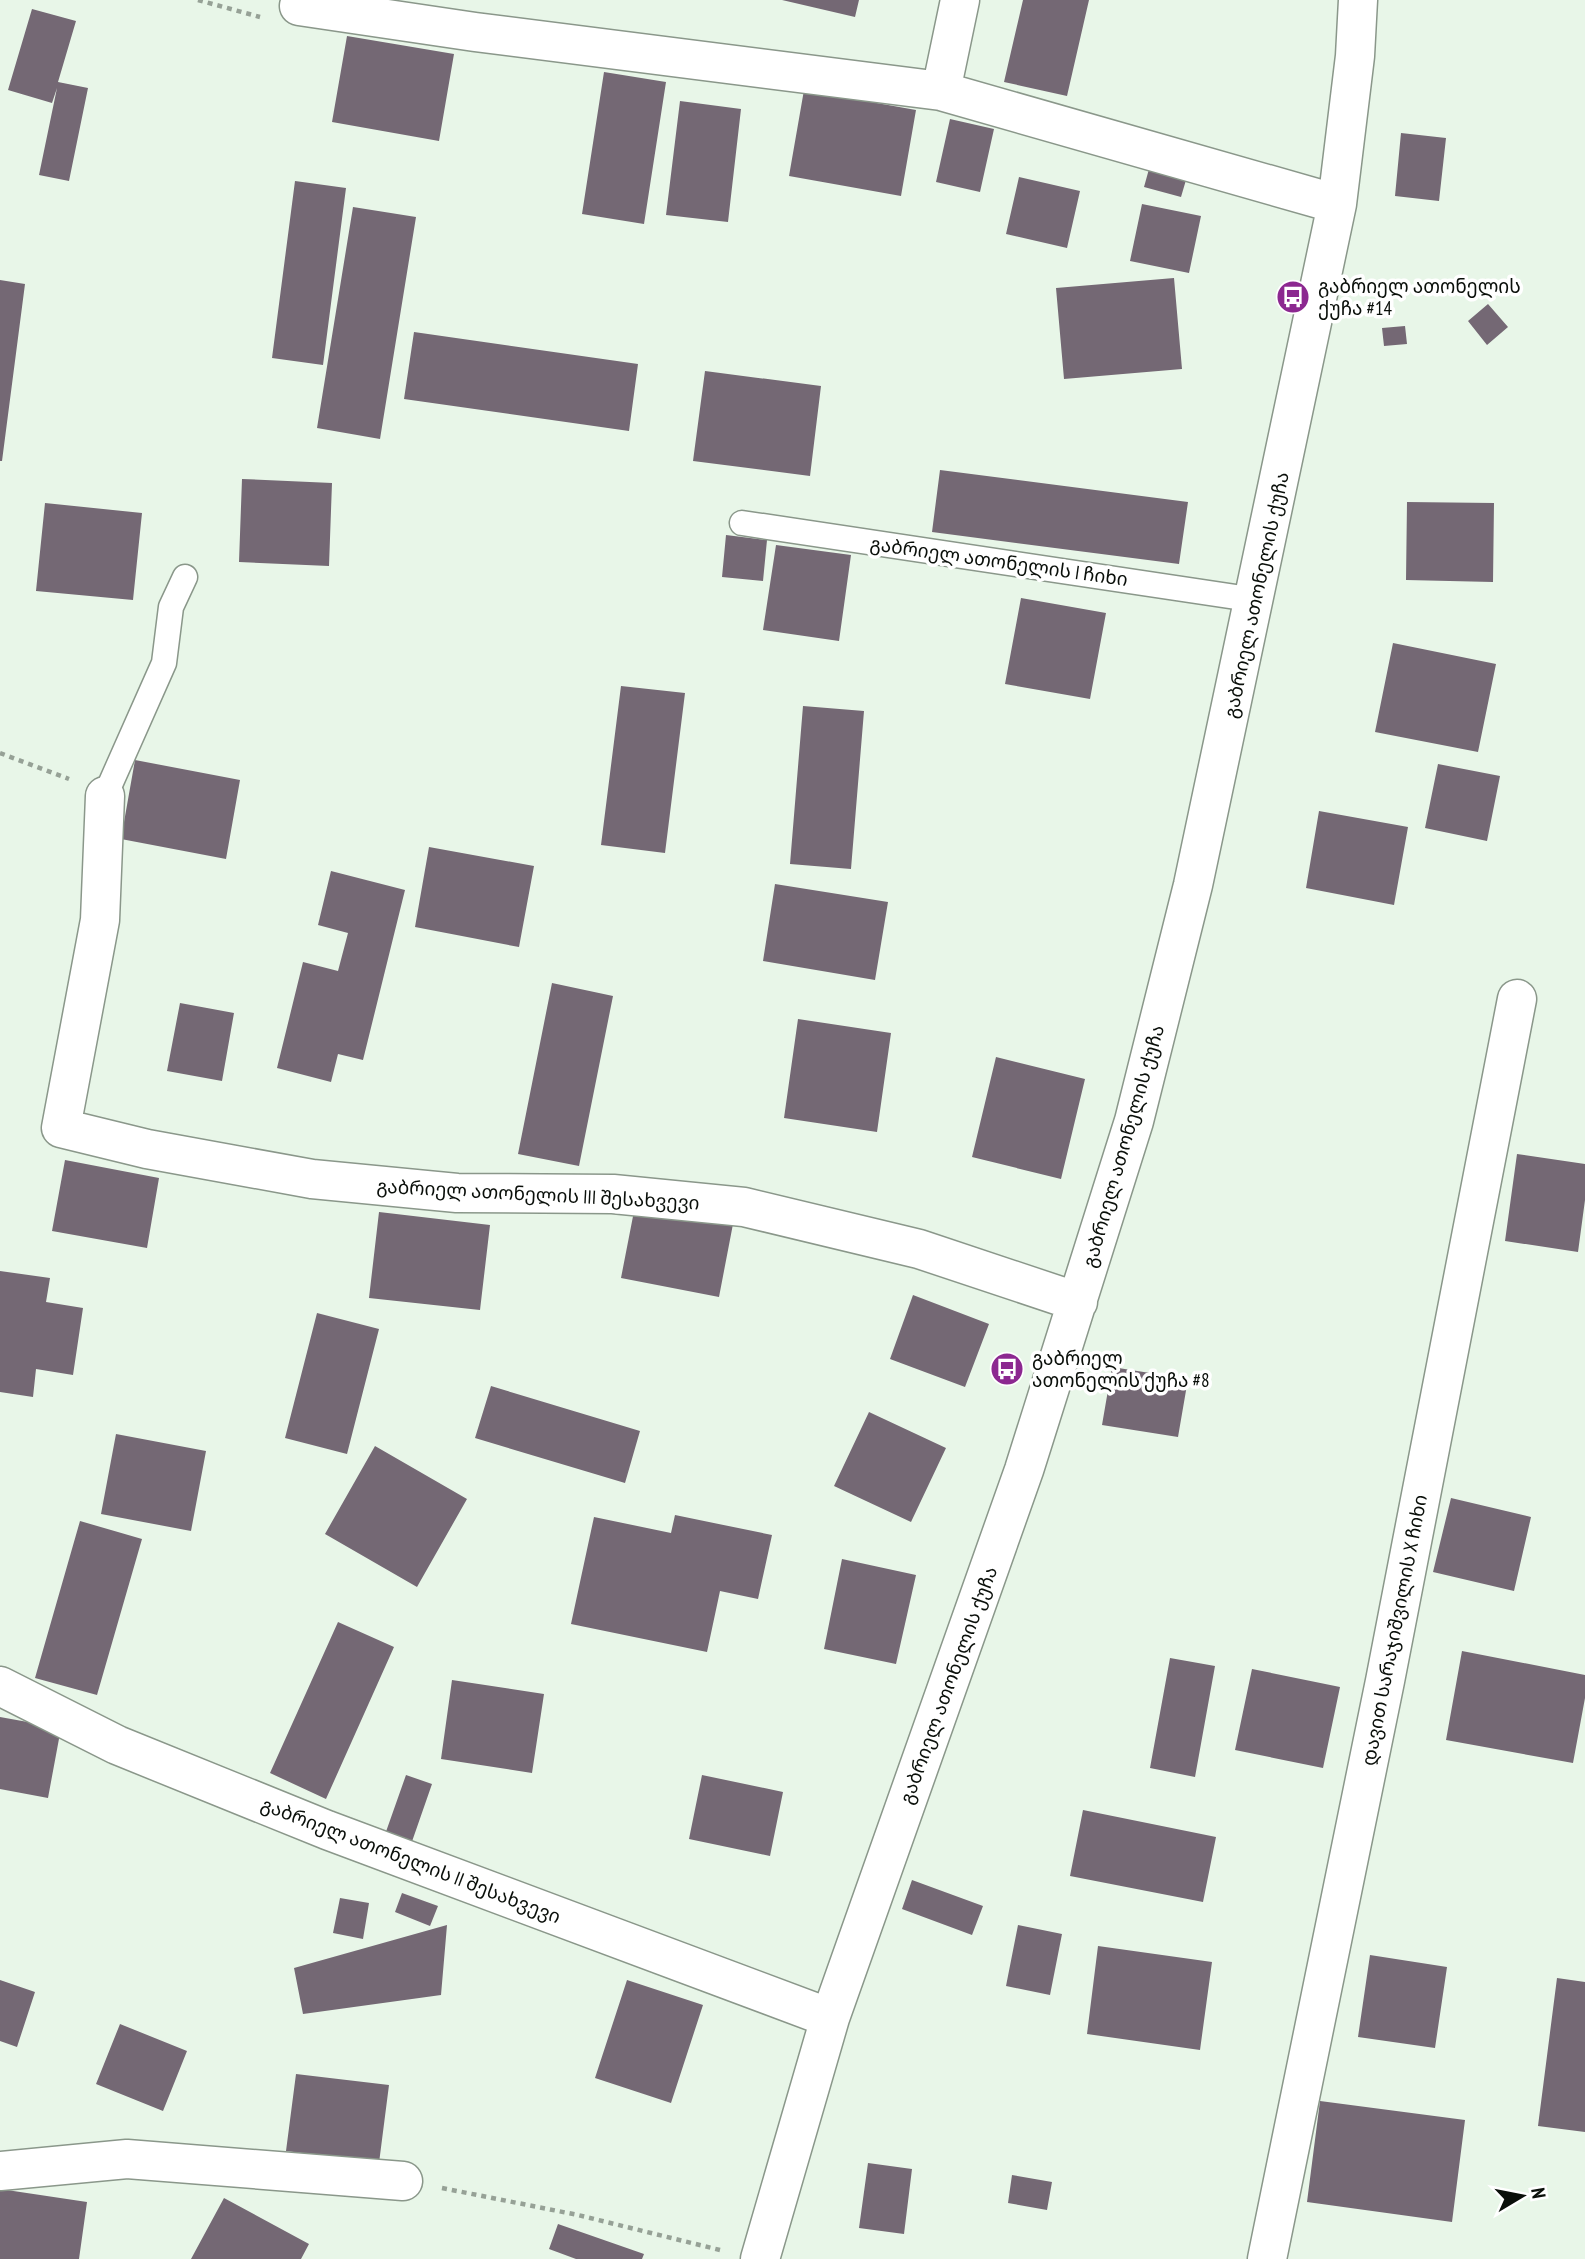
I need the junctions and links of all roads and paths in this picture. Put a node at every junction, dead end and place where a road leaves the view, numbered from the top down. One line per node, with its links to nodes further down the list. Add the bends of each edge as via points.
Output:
1 (198, 0): 4 (path, via 271,20)
2 (960, 0): 5 (street)
3 (1358, 0): 6 (street, გაბრიელ ათონელის ქუჩა, via 1356,56)
4 (299, 6): 5 (street)
5 (941, 91): 6 (street)
6 (1337, 204): 9 (street, გაბრიელ ათონელის ქუჩა)
7 (742, 523): 9 (lane, გაბრიელ ათონელის I ჩიხი)
8 (184, 577): 11 (lane, via 171,607 164,663)
9 (1255, 600): 13 (street, გაბრიელ ათონელის ქუჩა, via 1194,885 1147,1068)
10 (0, 753): 11 (path)
11 (105, 796): 13 (street, გაბრიელ ათონელის III შესახვევი, via 100,920 61,1128 312,1180 457,1193 613,1194 744,1207 919,1249)
12 (1517, 999): 19 (street, დავით სარაჯიშვილის X ჩიხი)
13 (1078, 1302): 15 (street, გაბრიელ ათონელის ქუჩა, via 1020,1483)
14 (0, 1686): 15 (street, გაბრიელ ათონელის II შესახვევი, via 117,1745 327,1830)
15 (830, 2018): 18 (street, გაბრიელ ათონელის ქუჩა)
16 (0, 2171): 17 (street, via 127,2159)
17 (403, 2181): 18 (path, via 578,2215)
18 (746, 2256)
19 (1267, 2259)

